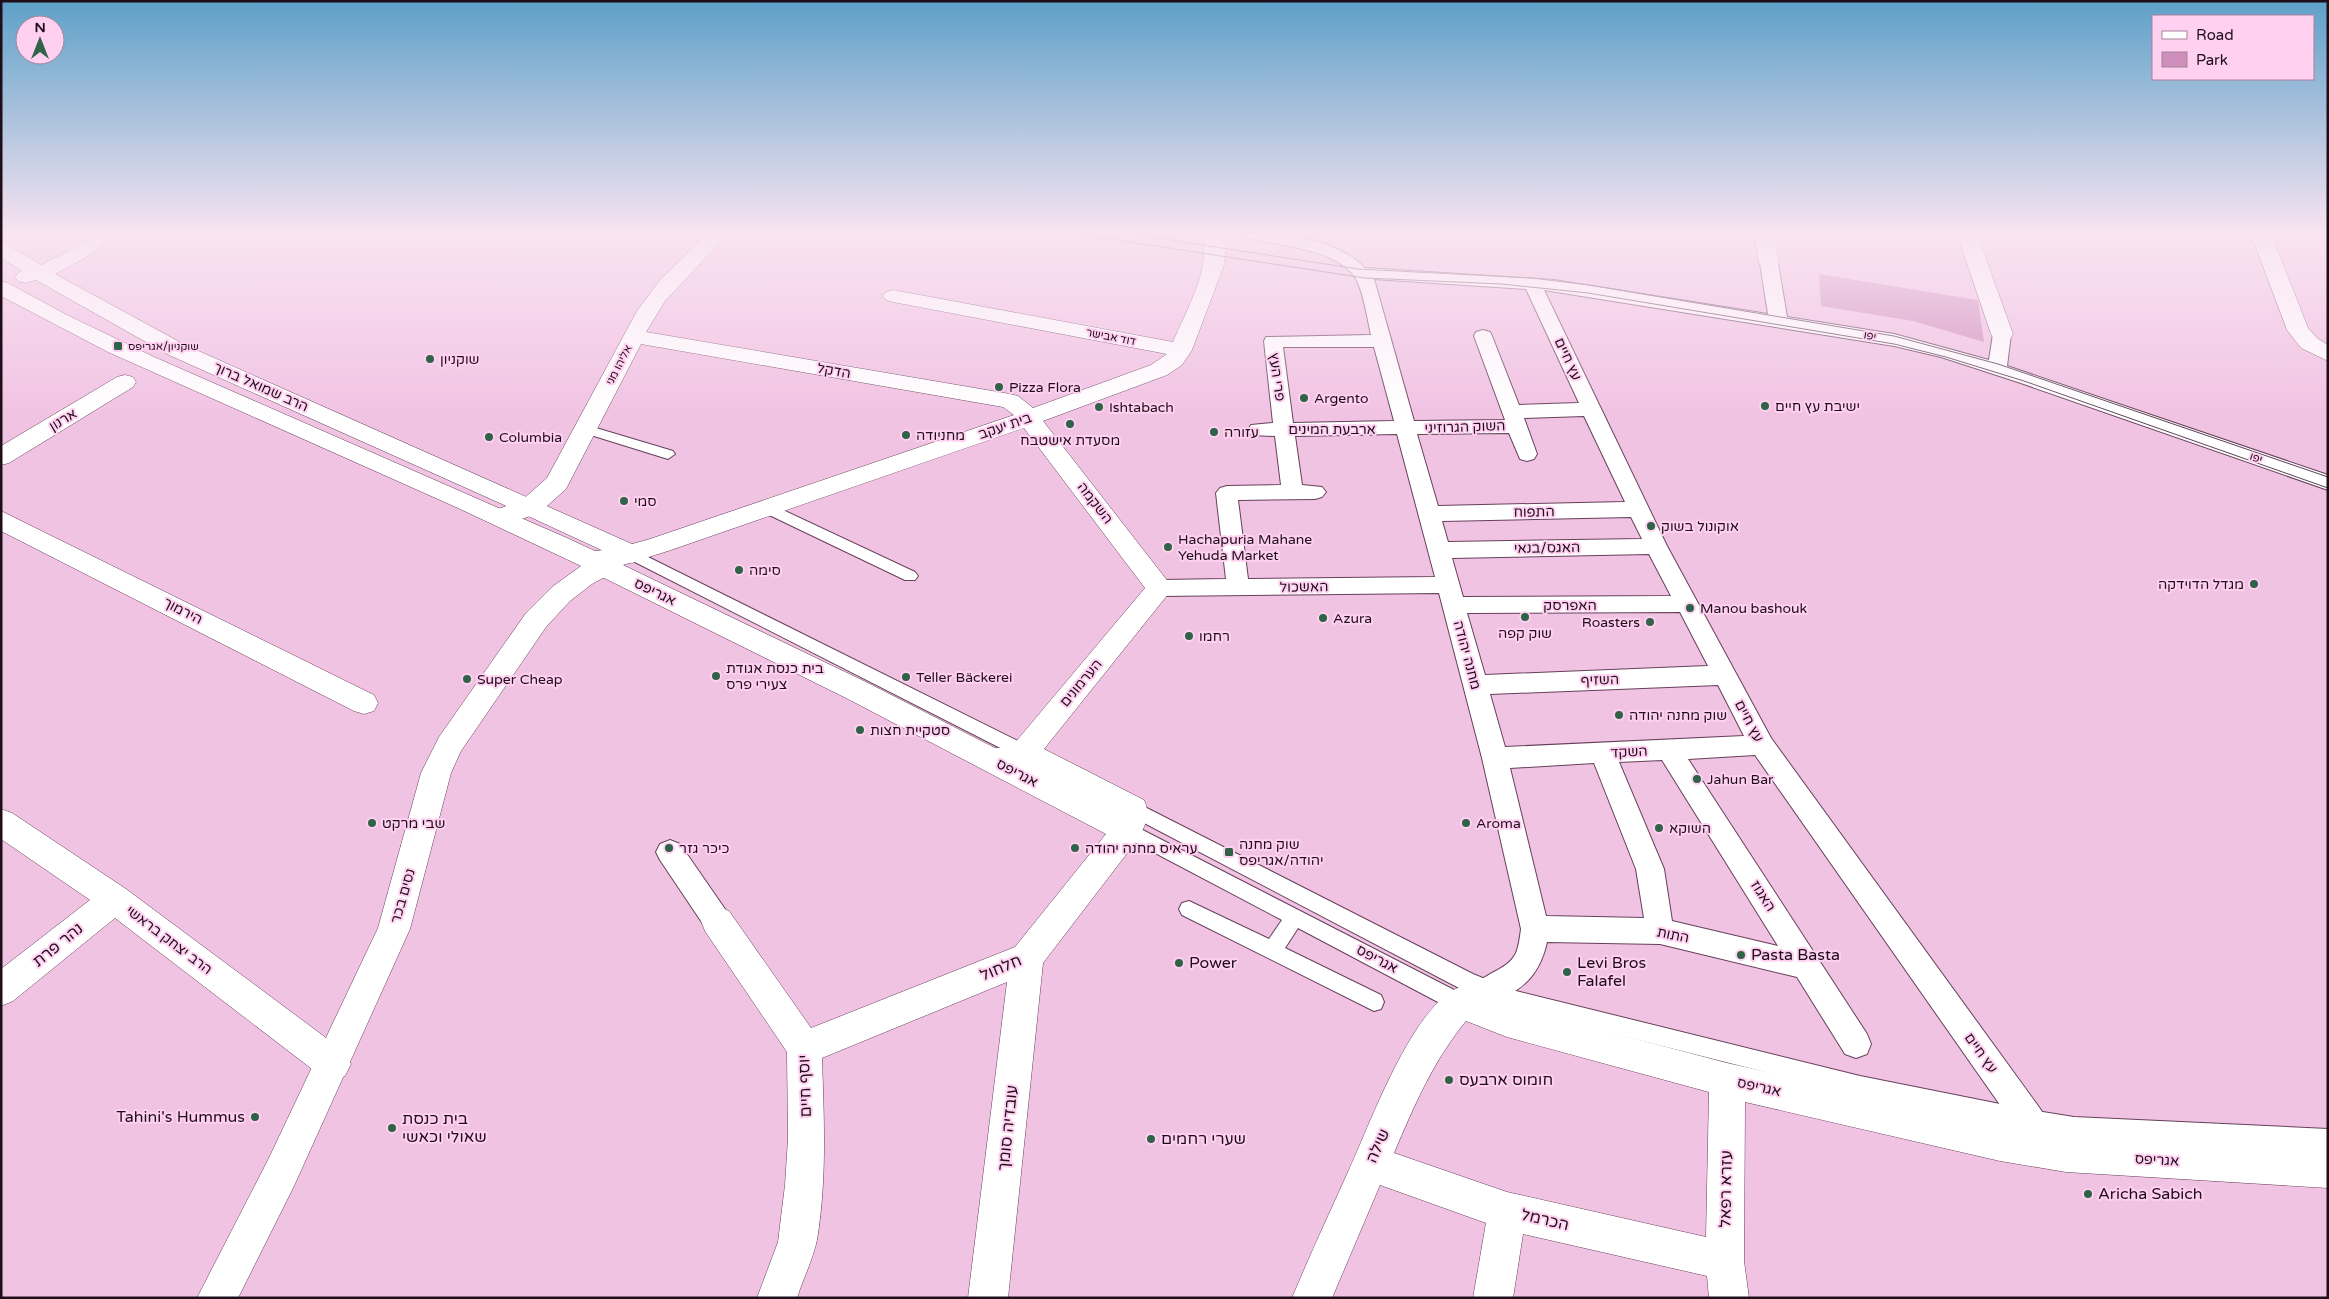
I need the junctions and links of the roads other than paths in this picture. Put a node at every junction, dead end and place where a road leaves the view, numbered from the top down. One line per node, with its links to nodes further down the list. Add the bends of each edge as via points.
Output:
1 (18, 295): 35 (street, הרב שמואל ברוך, via 152,365)
2 (75, 295): 35 (street, הרב שמואל ברוך, via 177,350)
3 (658, 295): 14 (street, אליהו מני)
4 (1203, 295): 17 (street, בית יעקב)
5 (1370, 295): 16 (street, מחנה יהודה)
6 (1537, 295): 21 (street, עץ חיים)
7 (1617, 295): 12 (street, יפו)
8 (1774, 295): 12 (street)
9 (1988, 295): 13 (street)
10 (2284, 295): 18 (street, via 2298,330 2309,343)
11 (894, 296): 17 (street, דוד אבישר)
12 (1778, 320): 19 (street, יפו, via 1894,340)
13 (2002, 334): 19 (street)
14 (633, 336): 22 (street, הדקל, via 1010,401); 24 (street, אליהו מני)
15 (1483, 336): 23 (street, השוק הגרוזיני)
16 (1383, 341): 25 (street, מחנה יהודה); 27 (street, פרי העץ, via 1272,341)
17 (1181, 350): 22 (street, בית יעקב, via 1174,360 1159,370)
18 (2328, 354)
19 (1997, 368): 31 (street, יפו)
20 (125, 382): 30 (street, ארנון)
21 (1591, 409): 23 (street); 37 (street, עץ חיים)
22 (1029, 418): 36 (street, בית יעקב); 46 (street, השקמה)
23 (1514, 419): 25 (street, השוק הגרוזיני); 29 (street)
24 (586, 429): 28 (lane); 35 (street, אליהו מני, via 557,483)
25 (1406, 429): 27 (street, ארבעת המינים); 38 (street, מחנה יהודה)
26 (1258, 430): 27 (street, ארבעת המינים)
27 (1284, 430): 33 (street, פרי העץ)
28 (668, 454)
29 (1527, 454)
30 (1, 456)
31 (2328, 483)
32 (1227, 492): 33 (street); 45 (street)
33 (1292, 492): 34 (street)
34 (1315, 492)
35 (514, 508): 42 (street, אגריפס); 43 (street, אגריפס)
36 (768, 508): 42 (street, בית יעקב); 44 (lane)
37 (1639, 509): 38 (street, התפוח); 40 (street, עץ חיים)
38 (1429, 514): 41 (street, מחנה יהודה)
39 (1, 520): 51 (street, הירמוך)
40 (1656, 546): 41 (street, האגס/בנאי); 48 (street, עץ חיים)
41 (1439, 550): 47 (street, מחנה יהודה)
42 (641, 558): 43 (street, בית יעקב); 54 (lane, אגריפס)
43 (596, 563): 57 (street, אגריפס); 75 (street, נסים בכר, via 536,620 448,745 436,773 394,929)
44 (910, 576)
45 (1238, 587): 46 (street, האשכול); 47 (street, האשכול)
46 (1160, 588): 54 (street, הערמונים)
47 (1451, 595): 48 (street, האפרסק); 50 (street, מחנה יהודה)
48 (1687, 604): 49 (street, עץ חיים)
49 (1725, 675): 50 (street, השזיף); 52 (street, עץ חיים)
50 (1475, 684): 56 (street, מחנה יהודה)
51 (364, 703)
52 (1762, 746): 53 (street, השקד); 77 (street, עץ חיים)
53 (1669, 750): 55 (street, השקד); 69 (street, האגוז)
54 (1024, 752): 57 (street, via 1011,760); 58 (street, אגריפס)
55 (1602, 753): 56 (street, השקד); 66 (street, via 1650,869)
56 (1495, 758): 65 (street, מחנה יהודה)
57 (992, 760): 58 (street, אגריפס)
58 (1130, 819): 63 (lane, אגריפס); 68 (street, חלחול); 71 (lane, אגריפס)
59 (1, 822): 61 (street, הרב יצחק בראשי)
60 (670, 852): 64 (street, יוסף חיים)
61 (115, 899): 70 (street, נהר פרת); 75 (street, הרב יצחק בראשי)
62 (1189, 909): 67 (lane)
63 (1295, 916): 67 (lane); 71 (lane, אגריפס)
64 (717, 921): 74 (street, יוסף חיים)
65 (1535, 929): 66 (street, התות); 71 (street, מחנה יהודה, via 1533,952 1525,965 1512,978)
66 (1660, 931): 69 (street, התות)
67 (1272, 951): 72 (lane)
68 (1027, 958): 74 (street, חלחול); 84 (street, עובדיה סומך)
69 (1808, 966): 73 (street, האגוז)
70 (1, 990)
71 (1473, 997): 76 (street, אגריפס, via 1507,1021); 77 (lane, אגריפס, via 1512,999 1860,1086); 78 (street, שילה, via 1436,1030)
72 (1374, 1002)
73 (1856, 1044)
74 (804, 1048): 83 (street, יוסף חיים, via 804,1185 797,1242)
75 (333, 1064): 82 (street, נסים בכר)
76 (1727, 1080): 79 (street, אגריפס, via 1941,1131 2042,1151 2089,1156); 81 (street, עזרא רפאל)
77 (2030, 1121): 79 (lane, אגריפס)
78 (1370, 1163): 80 (street, הכרמל); 85 (street, שילה)
79 (2326, 1166)
80 (1507, 1211): 81 (street, הכרמל); 86 (street)
81 (1725, 1261): 87 (street, עזרא רפאל)
82 (217, 1298)
83 (776, 1298)
84 (988, 1298)
85 (1312, 1298)
86 (1493, 1298)
87 (1729, 1298)

